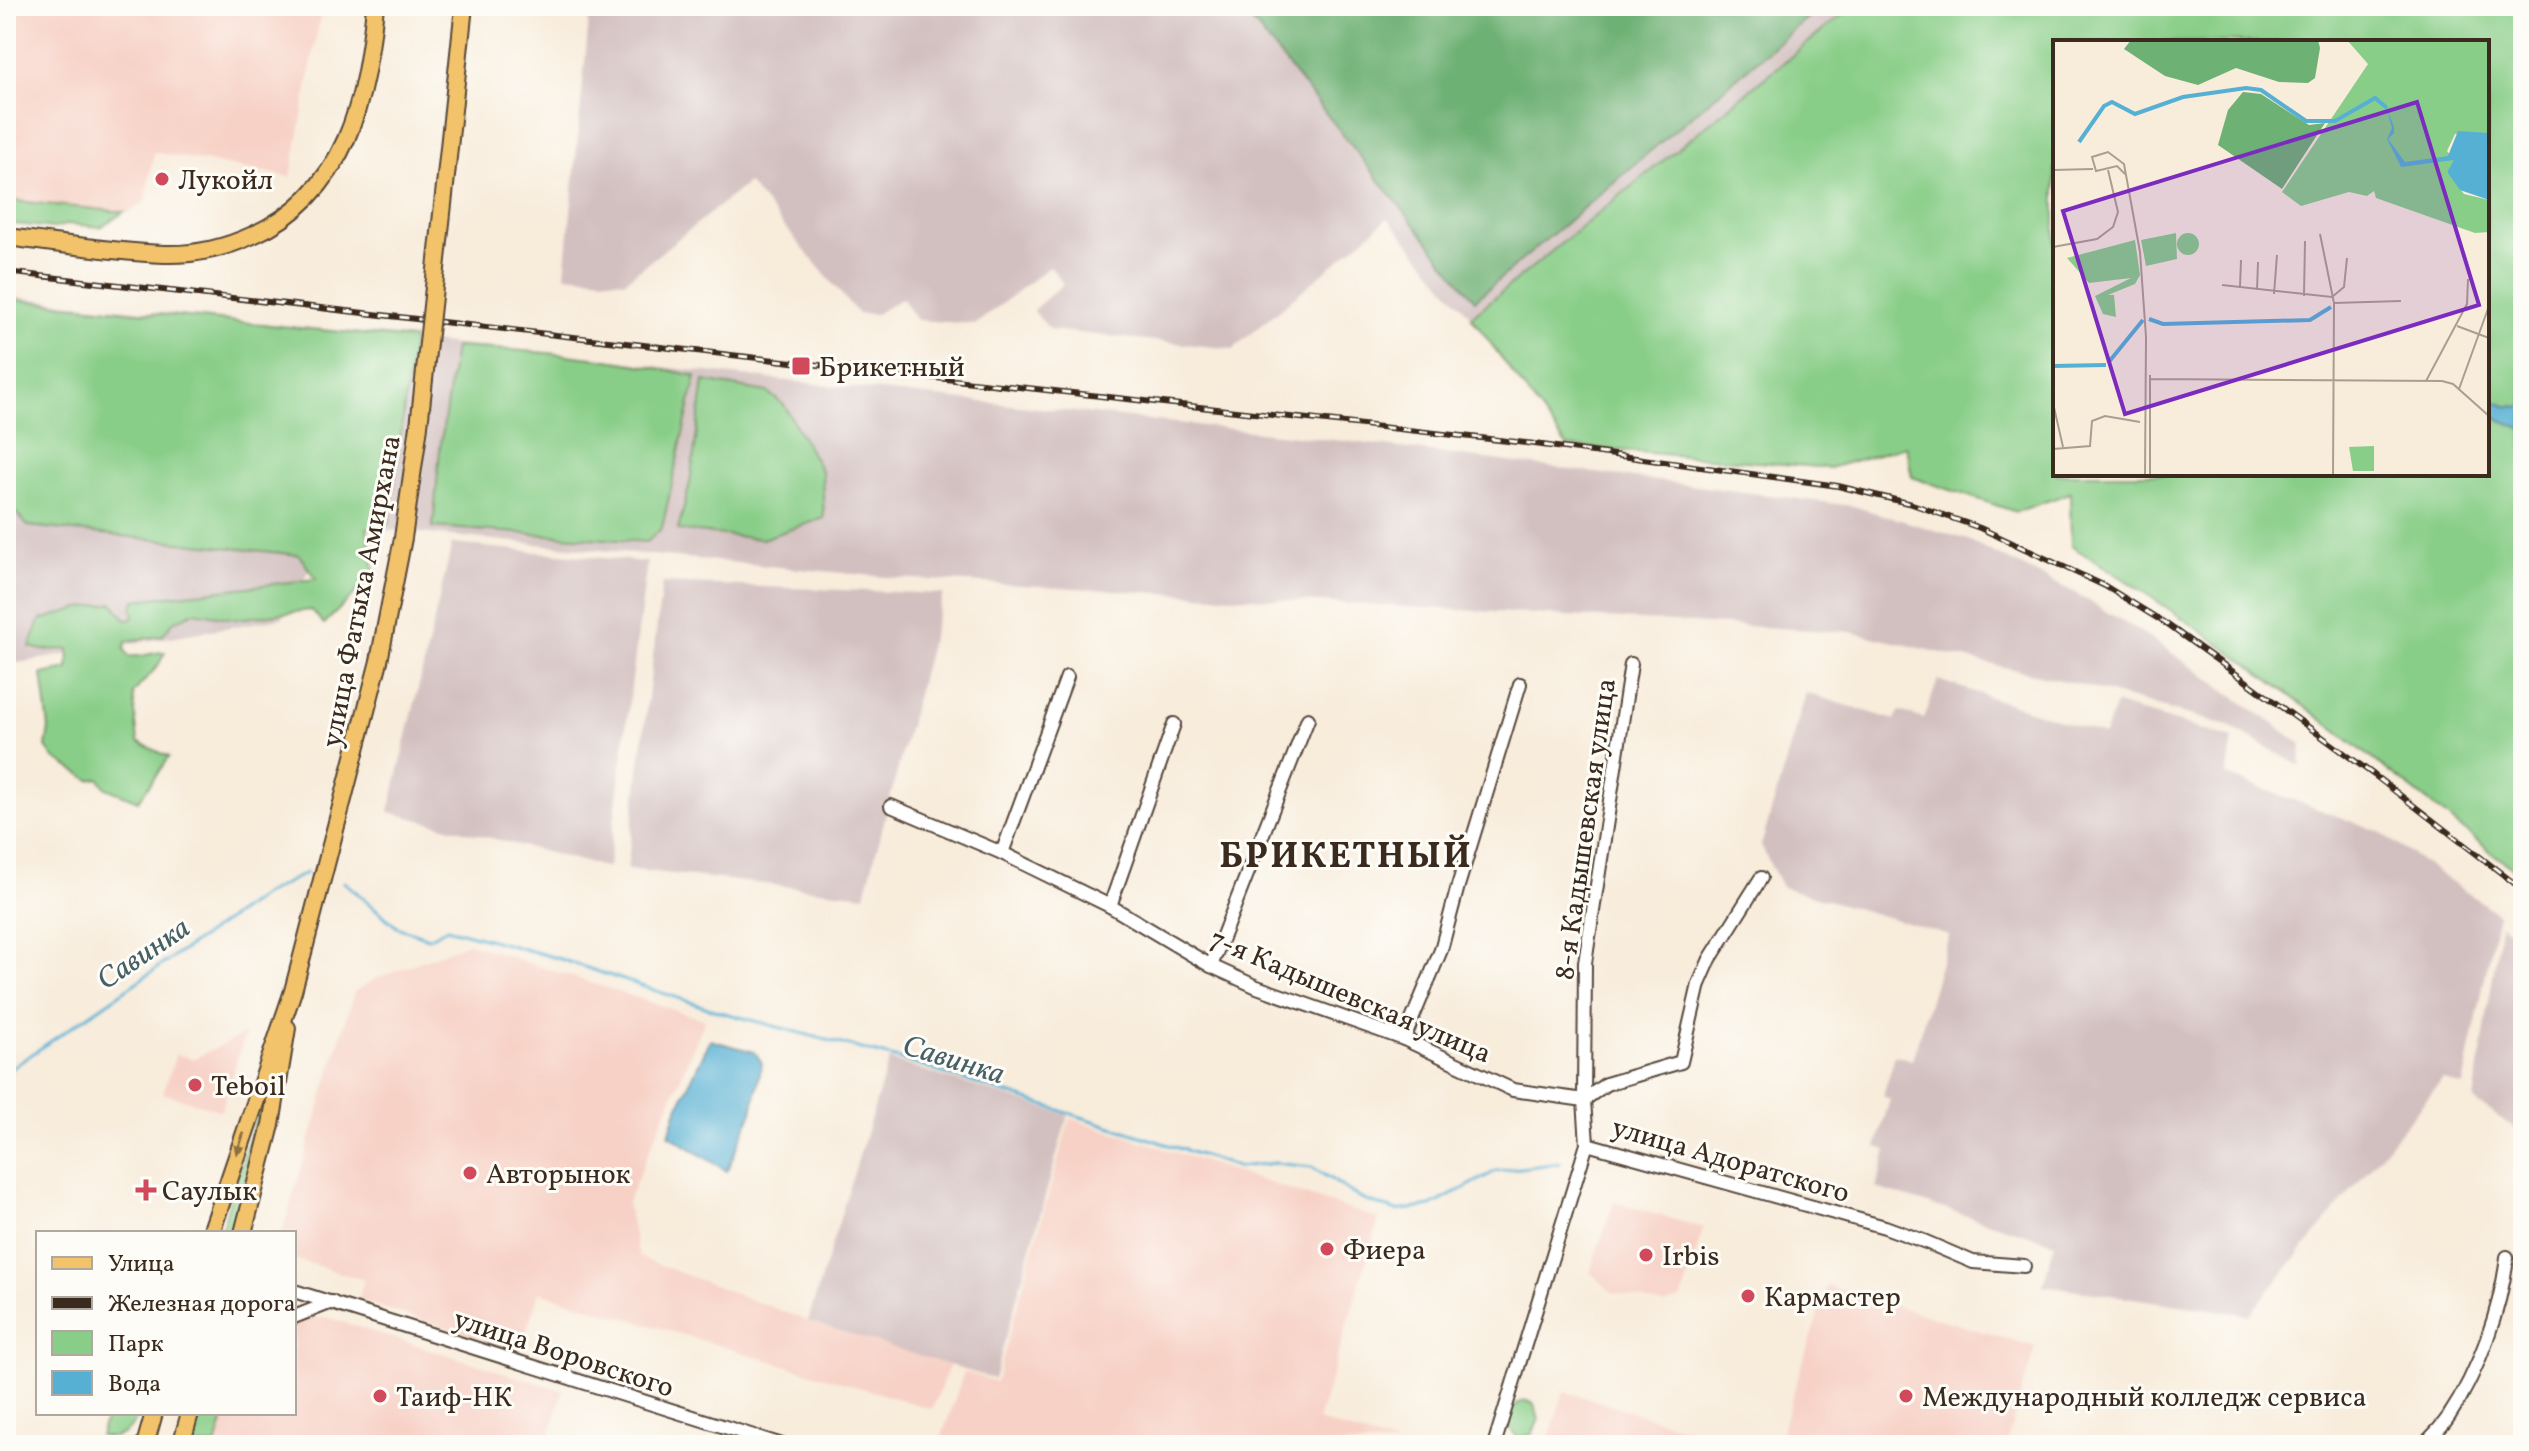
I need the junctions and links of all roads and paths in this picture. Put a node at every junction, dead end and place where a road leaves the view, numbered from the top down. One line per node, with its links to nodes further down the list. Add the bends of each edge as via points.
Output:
1 (375, 6): 3 (main road, via 356,117 342,152 314,192 268,228 235,243 165,254)
2 (464, 6): 14 (main road, улица Фатыха Амирхана, bridge, via 403,538 379,661)
3 (6, 237)
4 (1631, 664): 16 (street, 8-я Кадышевская улица, via 1585,963)
5 (1067, 677): 10 (street)
6 (1520, 684): 15 (street, via 1441,950)
7 (1308, 719): 13 (street)
8 (1174, 724): 12 (street)
9 (891, 806): 10 (street, 7-я Кадышевская улица)
10 (1002, 853): 12 (street, 7-я Кадышевская улица)
11 (1761, 878): 16 (street, via 1699,984 1681,1062 1606,1084)
12 (1110, 906): 13 (street, 7-я Кадышевская улица)
13 (1211, 966): 15 (street, 7-я Кадышевская улица)
14 (293, 991): 18 (main road, улица Фатыха Амирхана, one-way to 18); 19 (main road, улица Фатыха Амирхана, via 271,1125)
15 (1404, 1039): 16 (street, 7-я Кадышевская улица, via 1513,1090)
16 (1584, 1100): 17 (street, 8-я Кадышевская улица)
17 (1587, 1144): 21 (street, улица Адоратского, via 1885,1227 1973,1262); 30 (street, улица Адоратского)
18 (212, 1231)
19 (244, 1231)
20 (2507, 1257): 31 (street, via 2504,1288 2485,1347 2449,1417)
21 (2024, 1266)
22 (296, 1292): 23 (street, улица Воровского)
23 (332, 1302): 24 (street); 29 (street, улица Воровского)
24 (296, 1314)
25 (153, 1415): 27 (main road)
26 (189, 1415): 28 (main road)
27 (145, 1445)
28 (181, 1445)
29 (782, 1445)
30 (1494, 1445)
31 (2424, 1445)

